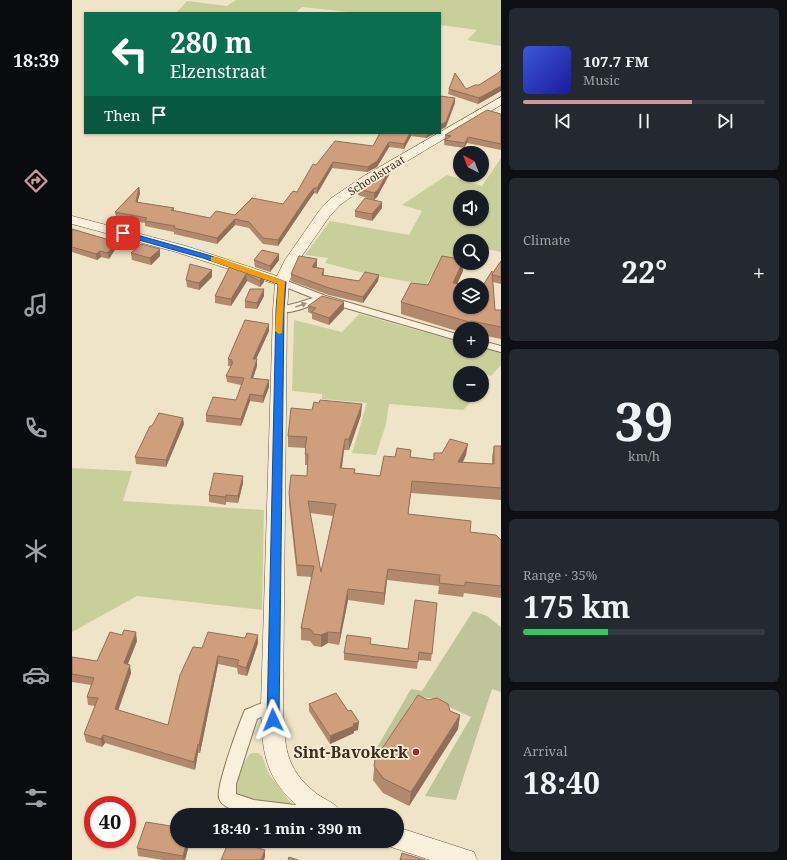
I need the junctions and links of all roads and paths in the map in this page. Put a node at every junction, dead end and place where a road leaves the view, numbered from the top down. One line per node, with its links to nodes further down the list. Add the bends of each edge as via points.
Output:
1 (501, 100): 3 (street, Schoolstraat, via 368,179 335,202 290,263)
2 (72, 220): 3 (street, via 181,249)
3 (282, 282): 4 (street); 5 (street, Schoolstraat)
4 (322, 298): 5 (street, one-way to 4); 6 (street)
5 (280, 310): 9 (street, Schoolstraat)
6 (453, 336)
7 (489, 346): 8 (street)
8 (501, 350)
9 (272, 705): 10 (street, Schoolstraat, via 275,751 285,777); 10 (street, via 251,715 228,784 227,798 254,807 296,813)
10 (312, 805): 11 (street, Schoolstraat)
11 (318, 808)
12 (404, 840): 13 (street)
13 (465, 860)

